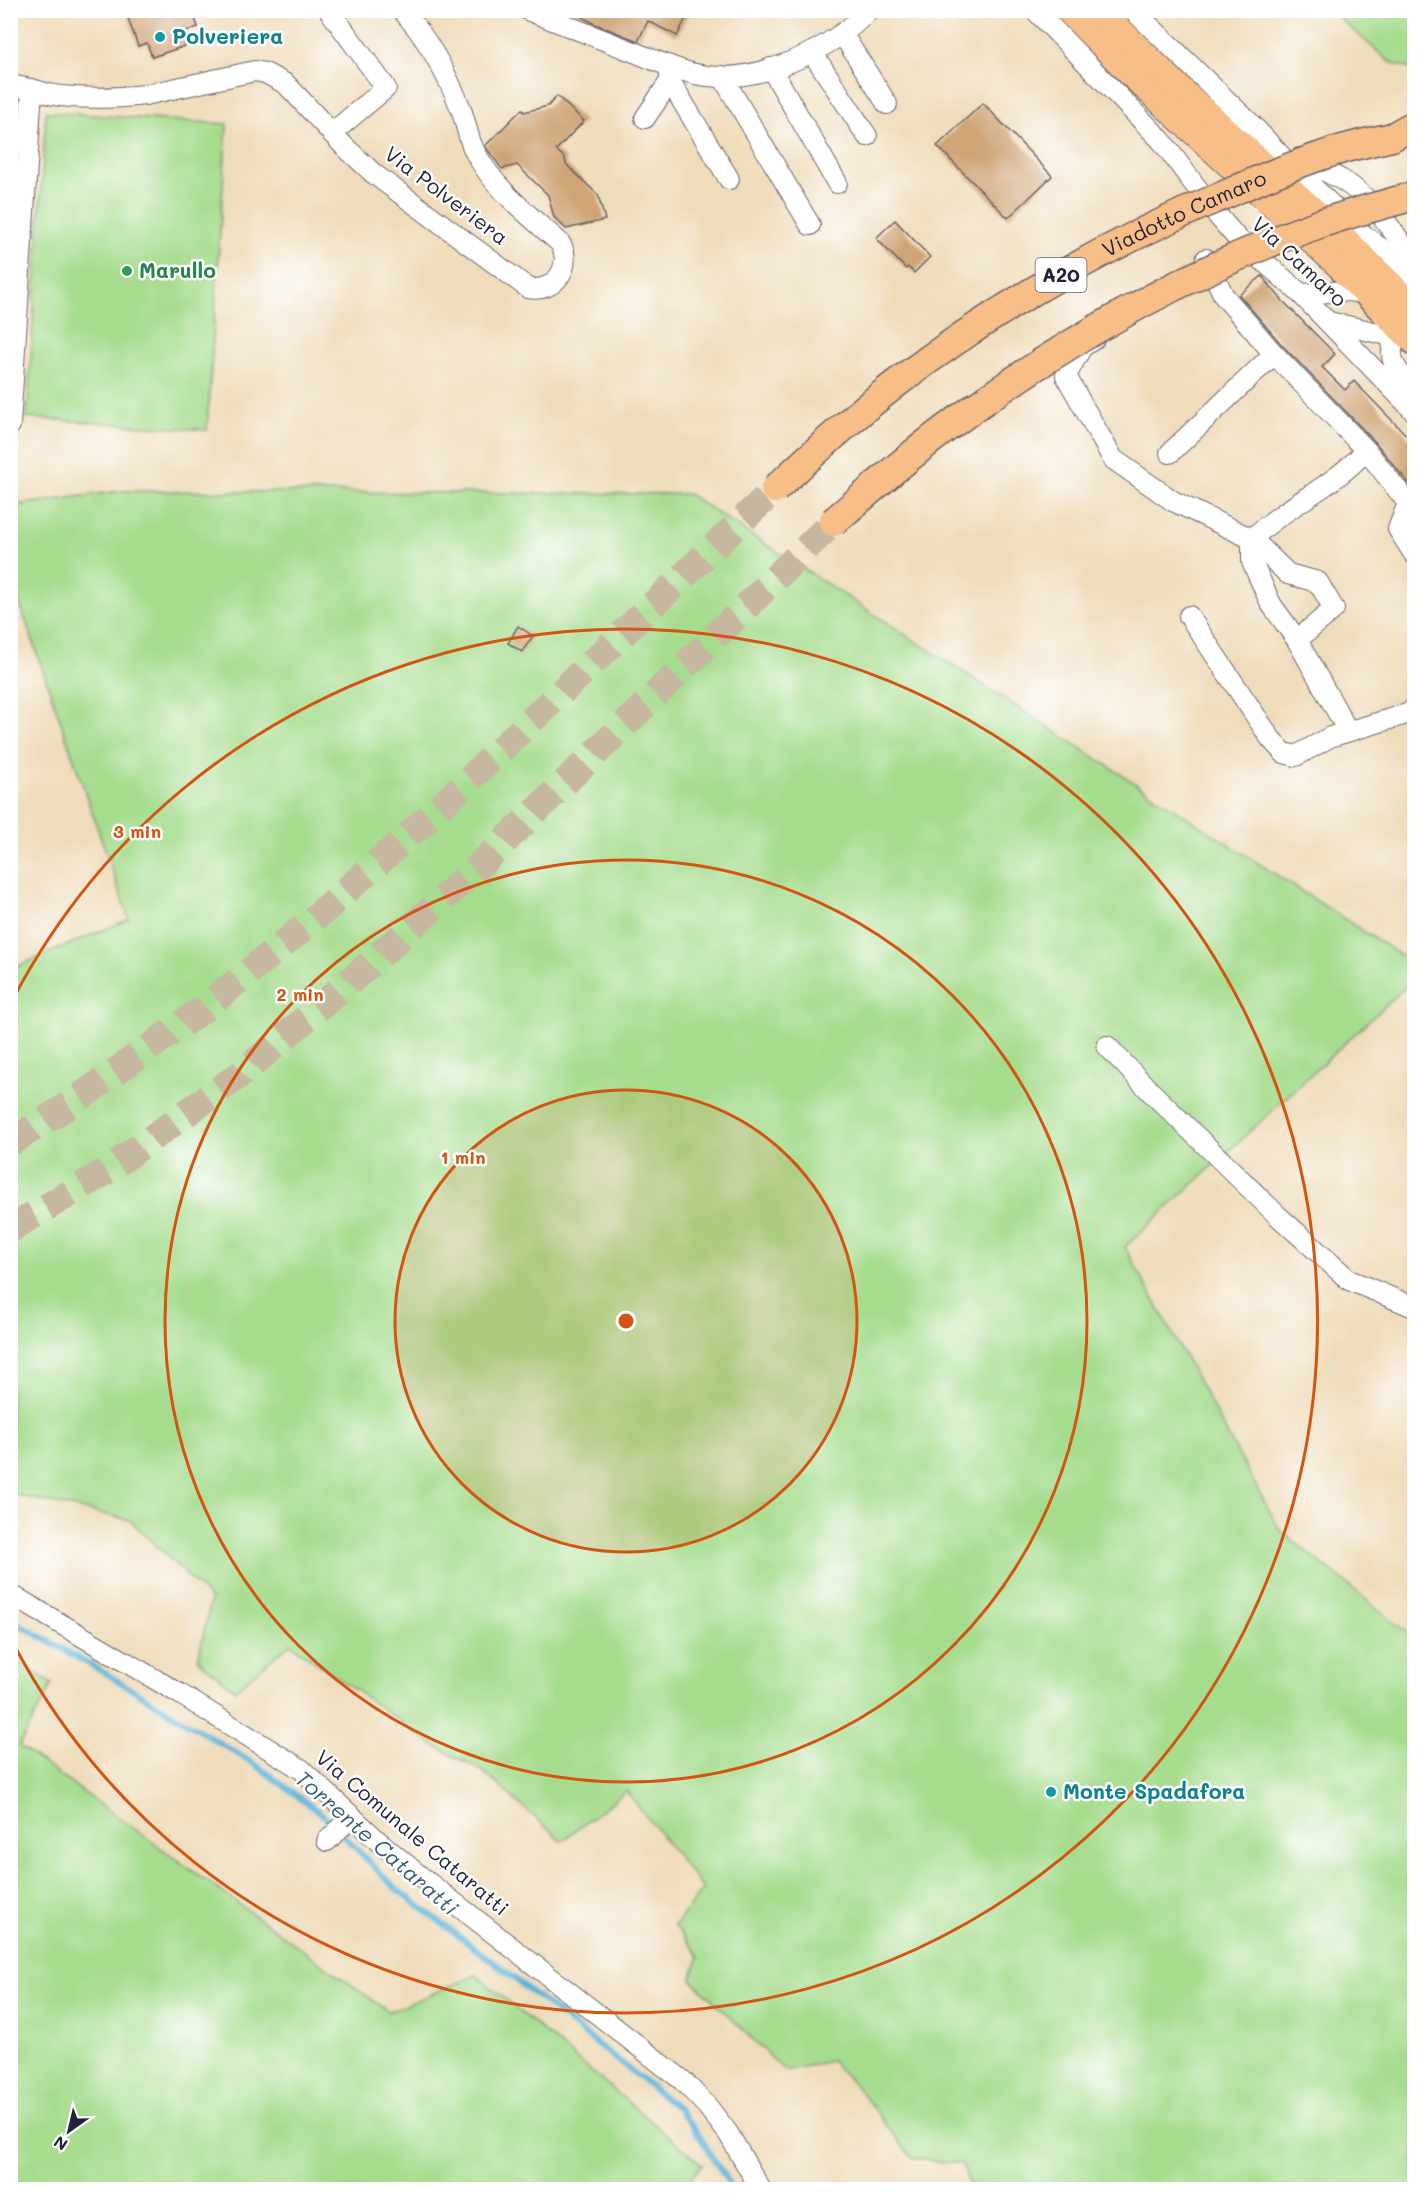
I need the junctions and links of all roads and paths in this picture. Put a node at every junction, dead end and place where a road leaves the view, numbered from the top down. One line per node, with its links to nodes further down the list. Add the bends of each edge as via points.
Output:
1 (329, 10): 20 (street, via 386,88)
2 (402, 10): 20 (street, Via Polveriera, via 440,65 477,155 510,199 560,243 565,250 563,270 550,285 528,288 374,174)
3 (527, 10): 12 (street)
4 (869, 10): 9 (street)
5 (1035, 10): 28 (street, Via Camaro, via 1161,140 1237,238)
6 (1068, 10): 27 (main road)
7 (1099, 10): 29 (main road)
8 (1133, 10): 18 (street)
9 (843, 35): 10 (street); 16 (street)
10 (812, 52): 11 (street); 21 (street)
11 (771, 68): 13 (street); 23 (street)
12 (670, 73): 13 (street); 17 (street); 22 (street)
13 (722, 76): 25 (street)
14 (10, 86): 15 (street, Via Polveriera)
15 (32, 89): 20 (street, Via Polveriera, via 60,96 129,97 255,71 278,78); 26 (street)
16 (887, 104)
17 (645, 118)
18 (1253, 126): 29 (street, via 1357,230 1387,253); 29 (street, via 1294,155 1342,180 1384,217 1396,238)
19 (1407, 131): 37 (highway, Viadotto Camaro / A20, bridge, via 1279,171 1160,223 1061,275 897,383)
20 (332, 133)
21 (867, 136)
22 (729, 179)
23 (837, 183)
24 (1414, 196): 38 (highway, bridge, via 1318,224 1144,303 988,399 903,462)
25 (810, 225)
26 (16, 243): 34 (street)
27 (1353, 285): 28 (street); 29 (highway); 30 (street)
28 (1301, 294): 30 (street, Via Camaro)
29 (1409, 302): 30 (street); 32 (street, via 1391,354)
30 (1338, 328): 33 (street, Via Camaro)
31 (1274, 354): 35 (street); 36 (street); 39 (street, via 1224,296 1206,259 1082,347 1066,376 1113,459 1173,501)
32 (1414, 391)
33 (1414, 411)
34 (10, 425)
35 (1366, 450): 39 (street, via 1352,467); 40 (street, via 1408,503 1398,529)
36 (1170, 453)
37 (775, 489)
38 (833, 522)
39 (1252, 539): 42 (street, via 1252,562 1270,604); 42 (street, via 1288,574 1318,582 1334,609)
40 (1414, 554)
41 (1189, 616): 44 (street, via 1284,753 1296,756)
42 (1297, 640): 44 (street)
43 (1414, 708): 44 (street)
44 (1348, 731)
45 (1107, 1046): 46 (street, via 1277,1215 1349,1280)
46 (1414, 1307)
47 (10, 1594): 48 (street, Via Comunale Cataratti, via 301,1769)
48 (352, 1816): 49 (street); 50 (street, Via Comunale Cataratti, via 420,1876 682,2080 728,2133)
49 (327, 1841)
50 (761, 2190)

